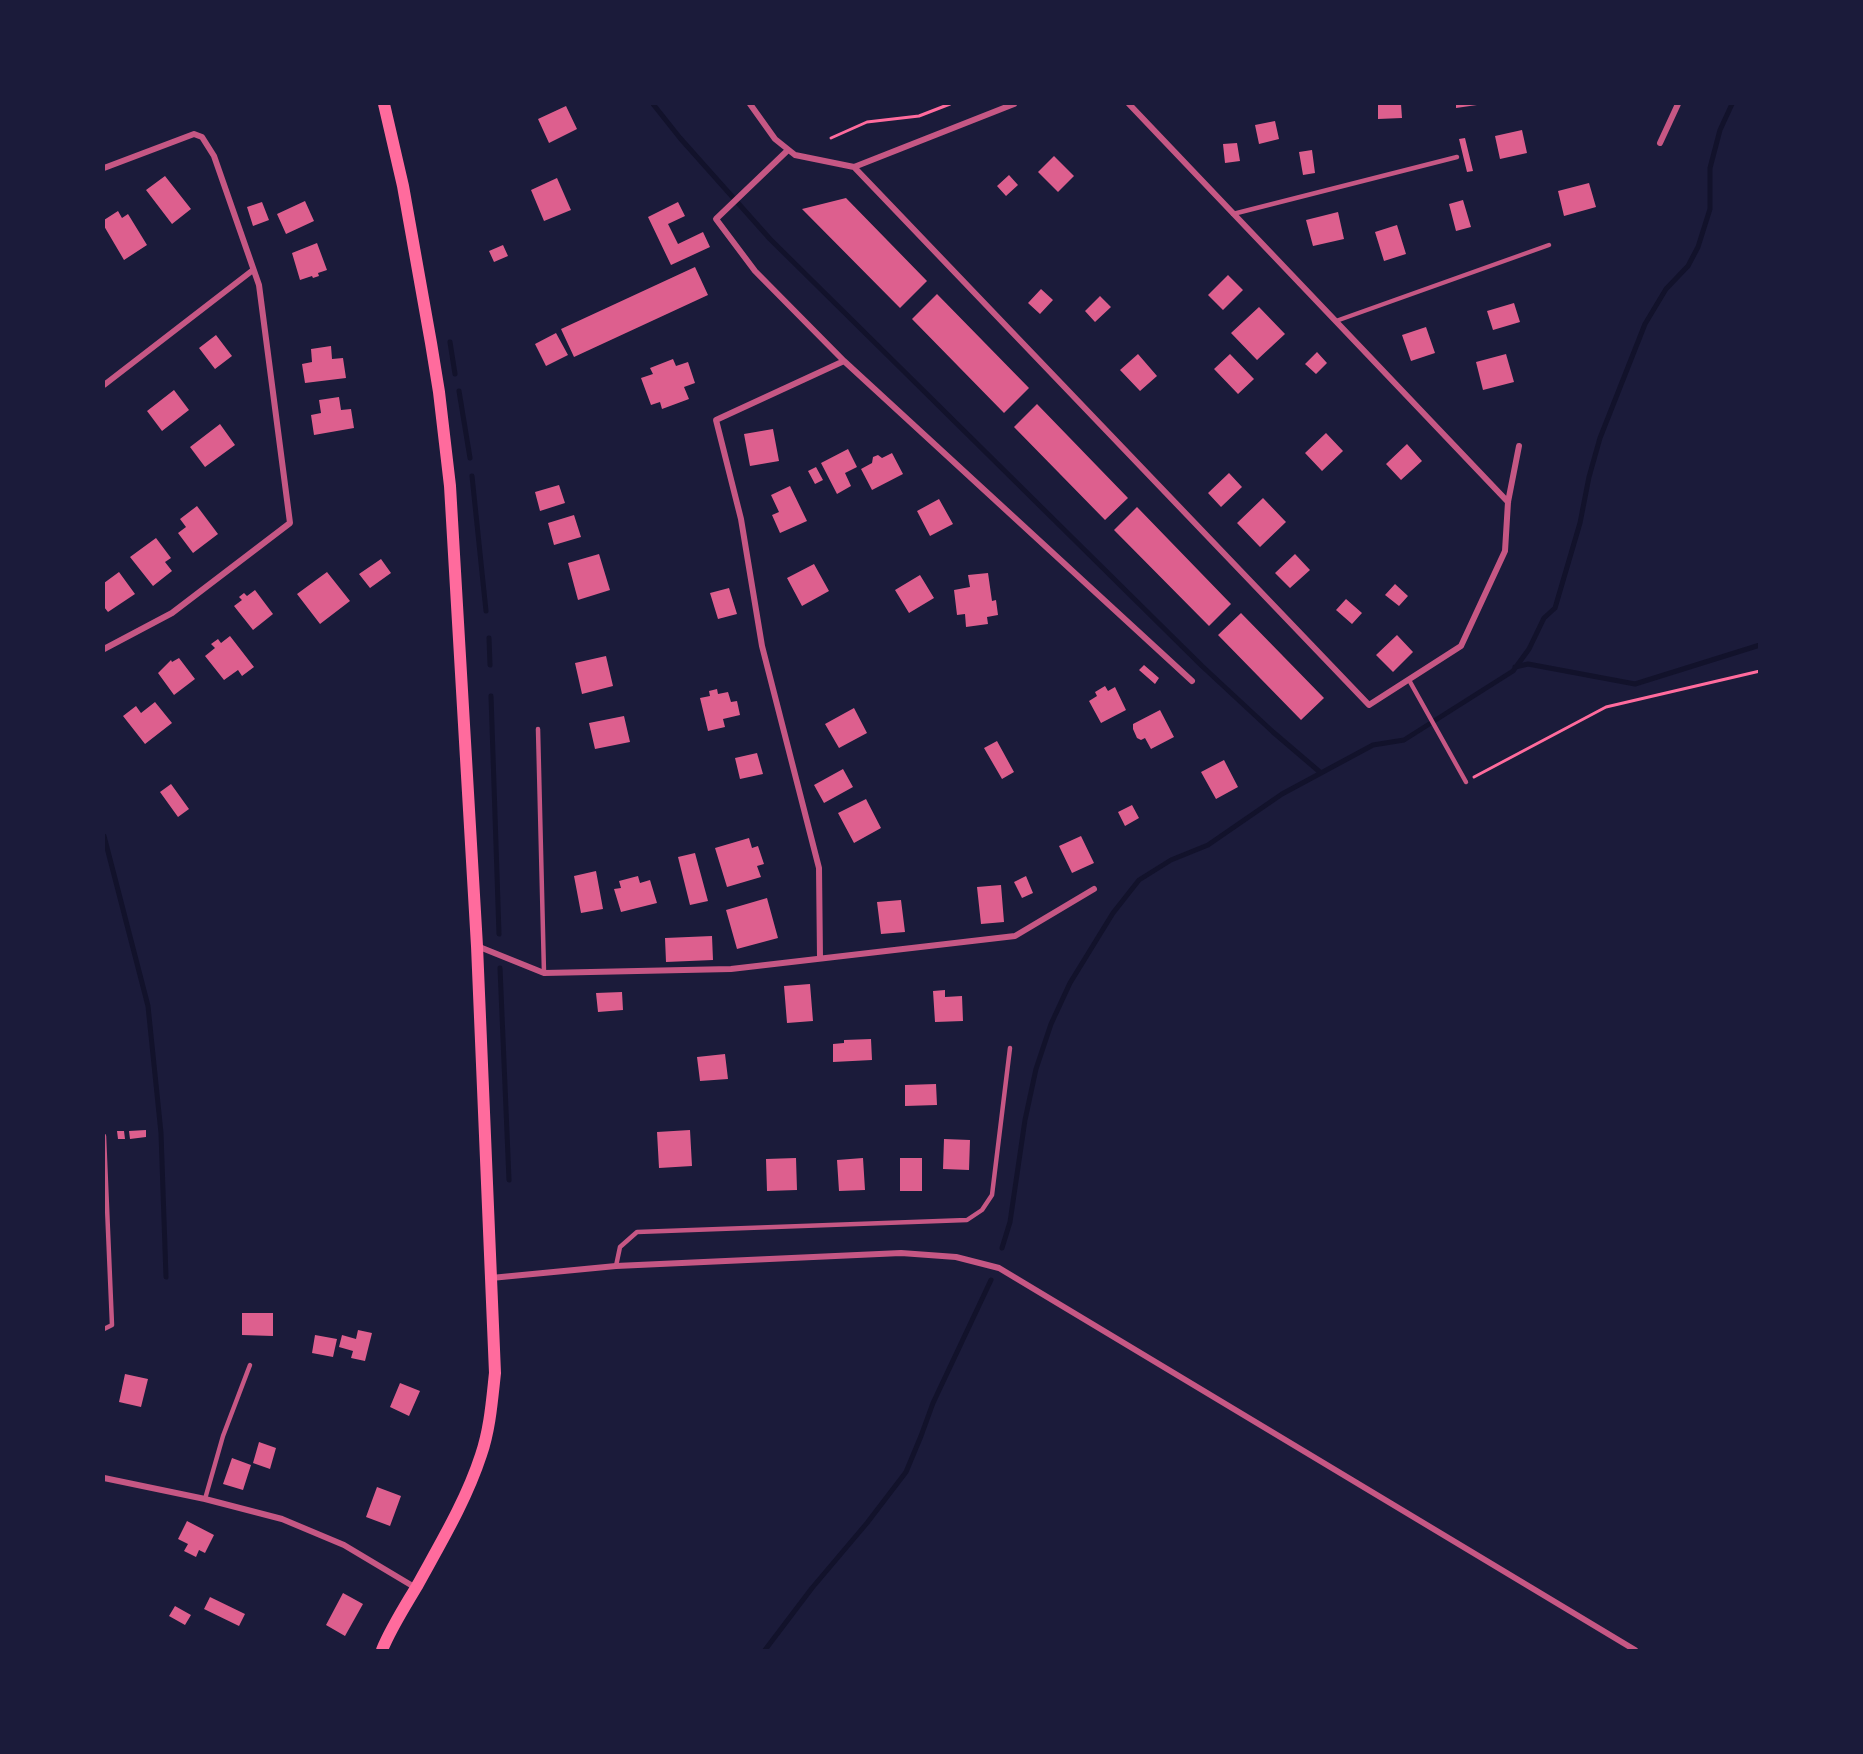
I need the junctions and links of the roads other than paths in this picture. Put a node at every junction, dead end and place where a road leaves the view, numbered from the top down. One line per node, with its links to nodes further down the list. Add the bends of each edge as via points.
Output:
1 (384, 104): 25 (main road, via 431,343 450,486)
2 (750, 104): 7 (street, via 775,139)
3 (1014, 104): 9 (street)
4 (1129, 104): 11 (street)
5 (1678, 104): 6 (street)
6 (1660, 143)
7 (788, 150): 9 (street, via 795,155); 15 (street, via 716,219 755,271)
8 (1457, 157): 11 (lane)
9 (854, 167): 20 (street, via 1369,705)
10 (104, 168): 13 (street, via 194,134 202,136 214,156)
11 (1233, 214): 14 (street)
12 (1549, 245): 14 (lane)
13 (254, 270): 16 (street); 19 (street, via 290,523 172,613)
14 (1336, 321): 18 (street)
15 (844, 361): 21 (street); 26 (street, via 716,420 741,519 762,646 819,868)
16 (104, 385)
17 (1519, 446): 18 (street)
18 (1508, 502): 20 (street, via 1505,551 1461,646)
19 (104, 649)
20 (1408, 680): 23 (lane)
21 (1192, 681)
22 (538, 729): 27 (lane)
23 (1466, 782)
24 (1094, 889): 26 (street, via 1015,936)
25 (477, 946): 27 (street); 31 (main road)
26 (820, 958): 27 (street, via 730,969)
27 (544, 973)
28 (1010, 1048): 30 (lane, via 992,1195 982,1210 967,1220 637,1232 620,1247)
29 (104, 1137): 32 (lane, via 112,1324)
30 (616, 1266): 31 (street); 38 (street, via 901,1253 956,1257 999,1268)
31 (491, 1278): 36 (main road, via 495,1373 482,1453)
32 (104, 1329)
33 (250, 1365): 35 (lane)
34 (104, 1478): 35 (street)
35 (205, 1499): 36 (street, via 282,1519 345,1545)
36 (416, 1588): 37 (main road)
37 (382, 1650)
38 (1635, 1650)

